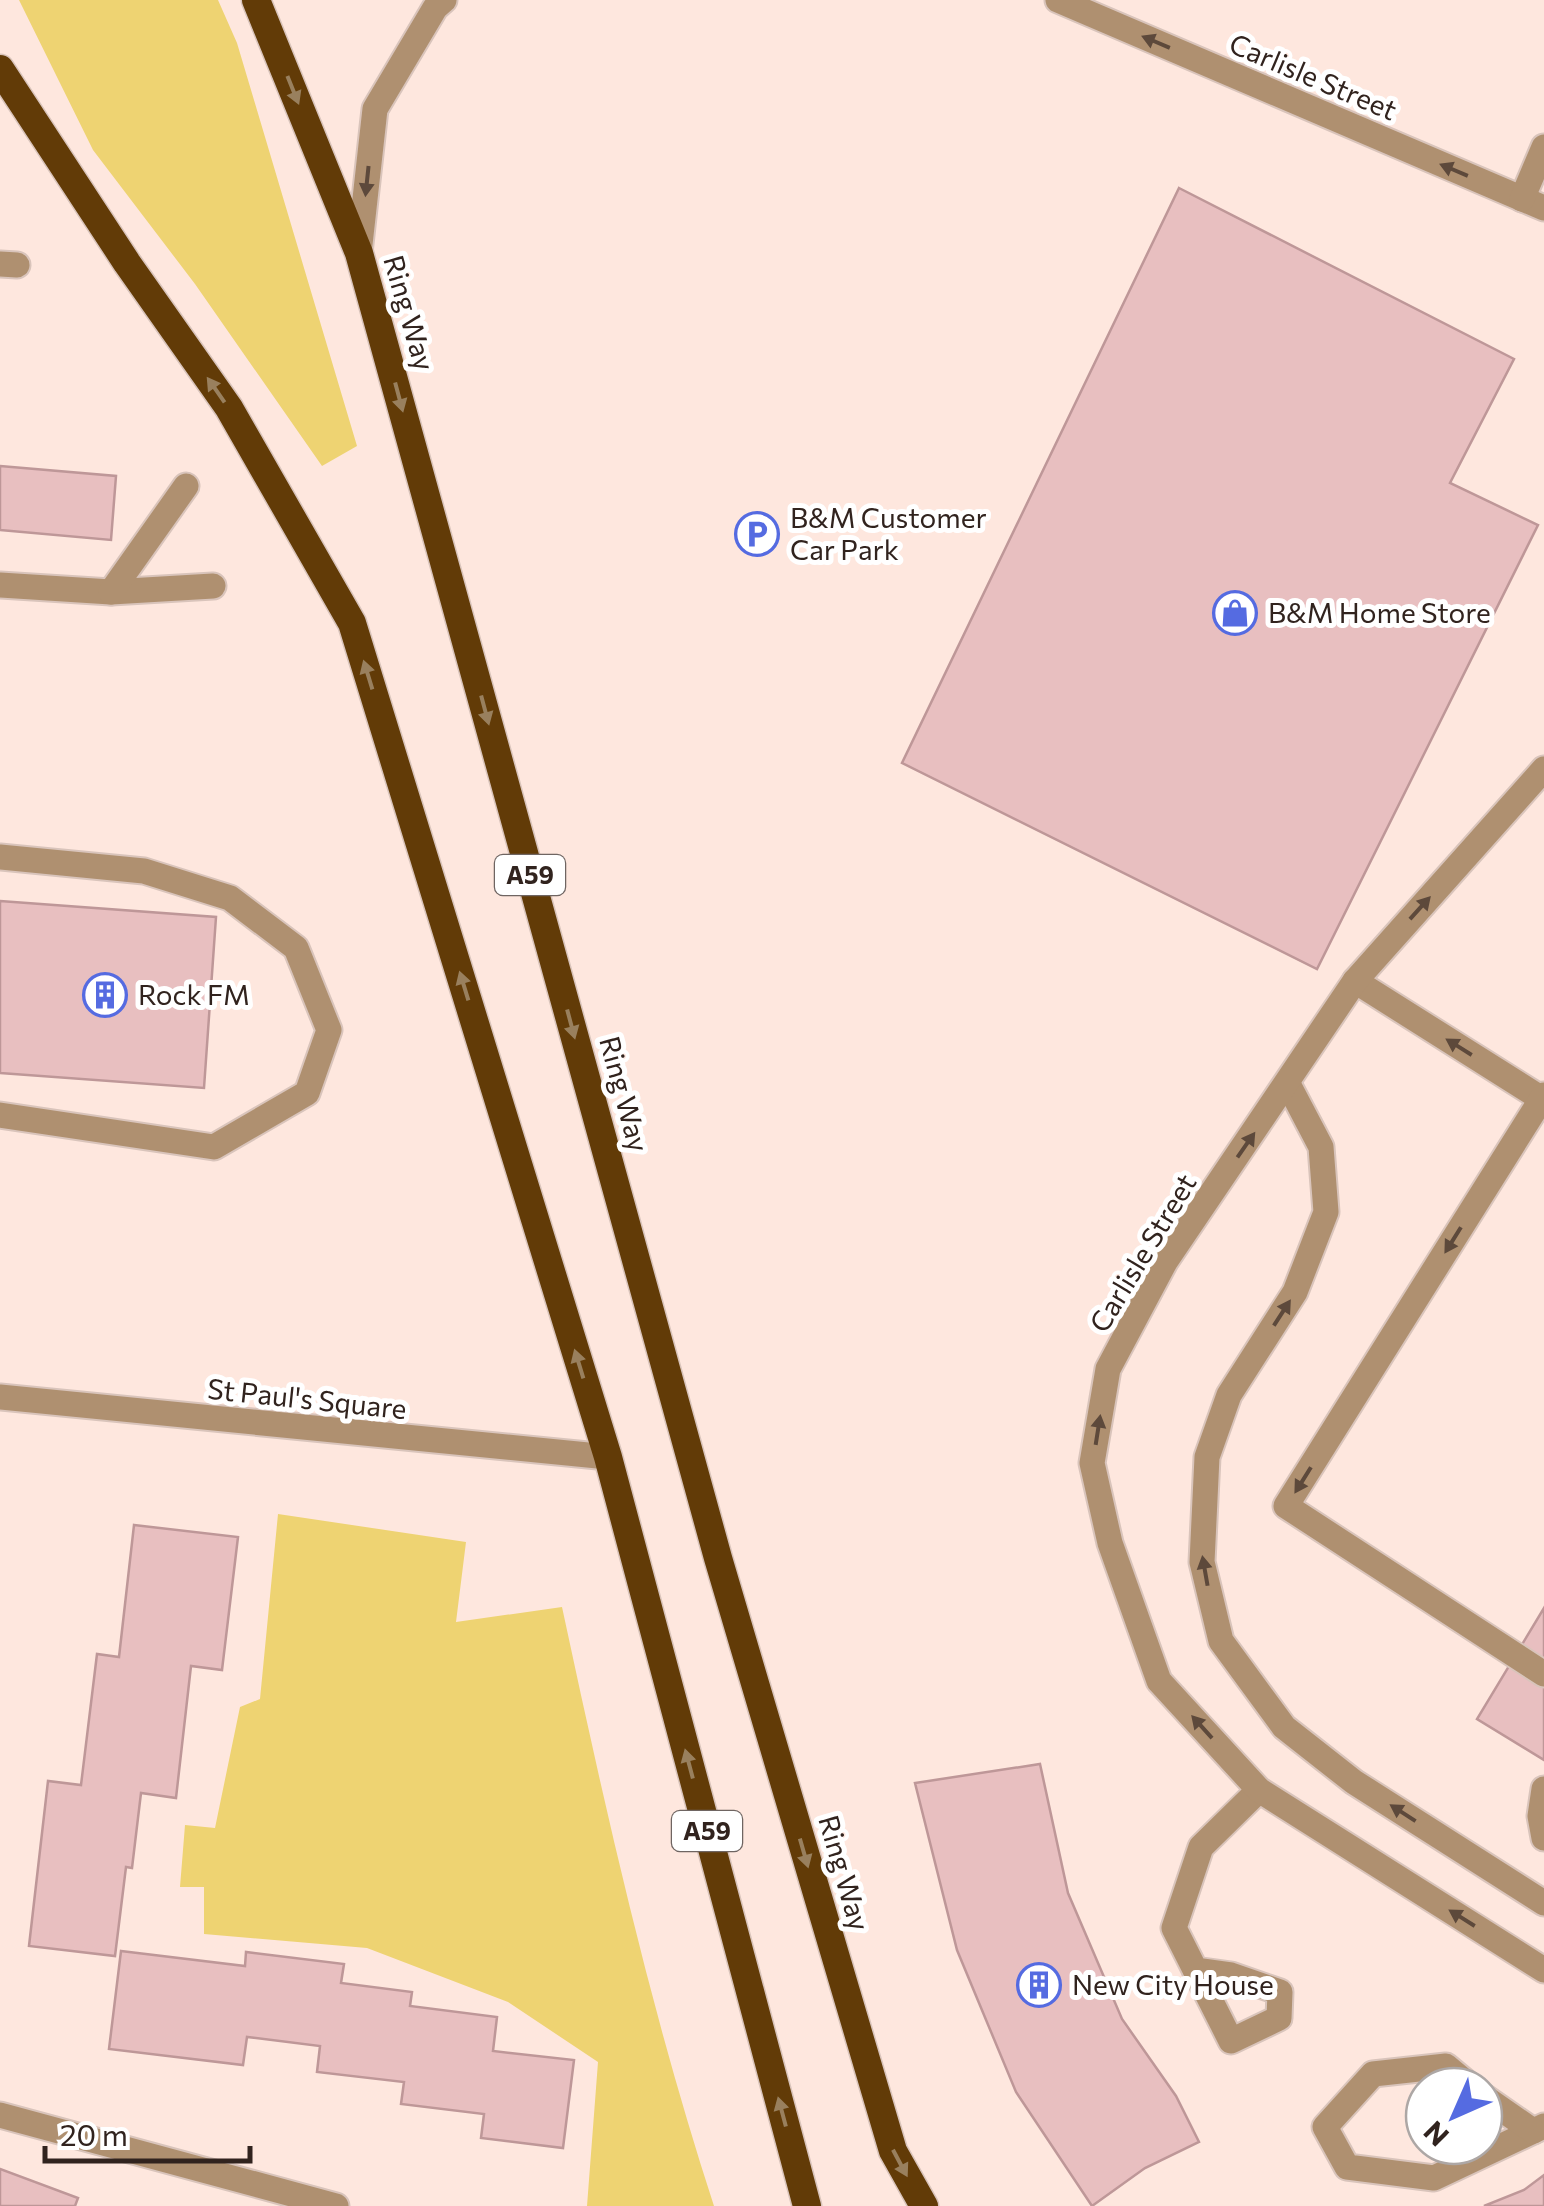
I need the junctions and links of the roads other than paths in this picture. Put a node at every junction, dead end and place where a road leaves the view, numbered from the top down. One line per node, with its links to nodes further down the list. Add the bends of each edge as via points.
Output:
1 (256, 0): 7 (highway, Ring Way / A59, one-way to 7)
2 (444, 0): 7 (street, one-way to 7, via 375,109)
3 (1058, 0): 6 (street, Carlisle Street, one-way to 3)
4 (0, 69): 19 (highway, A59, one-way to 4, via 352,623 229,408)
5 (1544, 147): 6 (street)
6 (1533, 204)
7 (359, 253): 35 (highway, Ring Way / A59, one-way to 35, via 771,1741 892,2151)
8 (186, 486): 11 (street)
9 (0, 586): 11 (street)
10 (212, 586): 11 (street)
11 (111, 592)
12 (1544, 769): 14 (street, Carlisle Street, one-way to 12)
13 (0, 857): 17 (street, via 144,871 230,898 296,948 330,1030 307,1093 214,1146)
14 (1355, 981): 15 (street, Carlisle Street); 16 (street, one-way to 14)
15 (1288, 1084): 22 (street, Carlisle Street, one-way to 15, via 1159,1681 1110,1543 1092,1463 1108,1369 1165,1262); 24 (street, one-way to 15, via 1354,1782 1284,1727 1221,1641 1202,1562 1207,1457 1229,1395 1295,1292 1326,1212 1321,1147)
16 (1543, 1097): 20 (street, one-way to 20, via 1286,1506)
17 (0, 1114)
18 (1, 1404): 19 (street, St Paul's Square)
19 (608, 1457): 34 (highway, A59, one-way to 19)
20 (1544, 1674)
21 (1544, 1789): 23 (street)
22 (1259, 1790): 25 (street, via 1201,1847 1174,1928); 26 (street, Carlisle Street, one-way to 22)
23 (1544, 1838)
24 (1544, 1903)
25 (1195, 1970)
26 (1544, 1970)
27 (1404, 2071): 32 (street, via 1373,2074 1325,2127 1347,2167 1434,2178)
28 (1504, 2108): 30 (street)
29 (0, 2115): 33 (street)
30 (1539, 2128): 31 (street)
31 (1504, 2145)
32 (1459, 2166)
33 (336, 2206)
34 (807, 2206)
35 (924, 2206)

